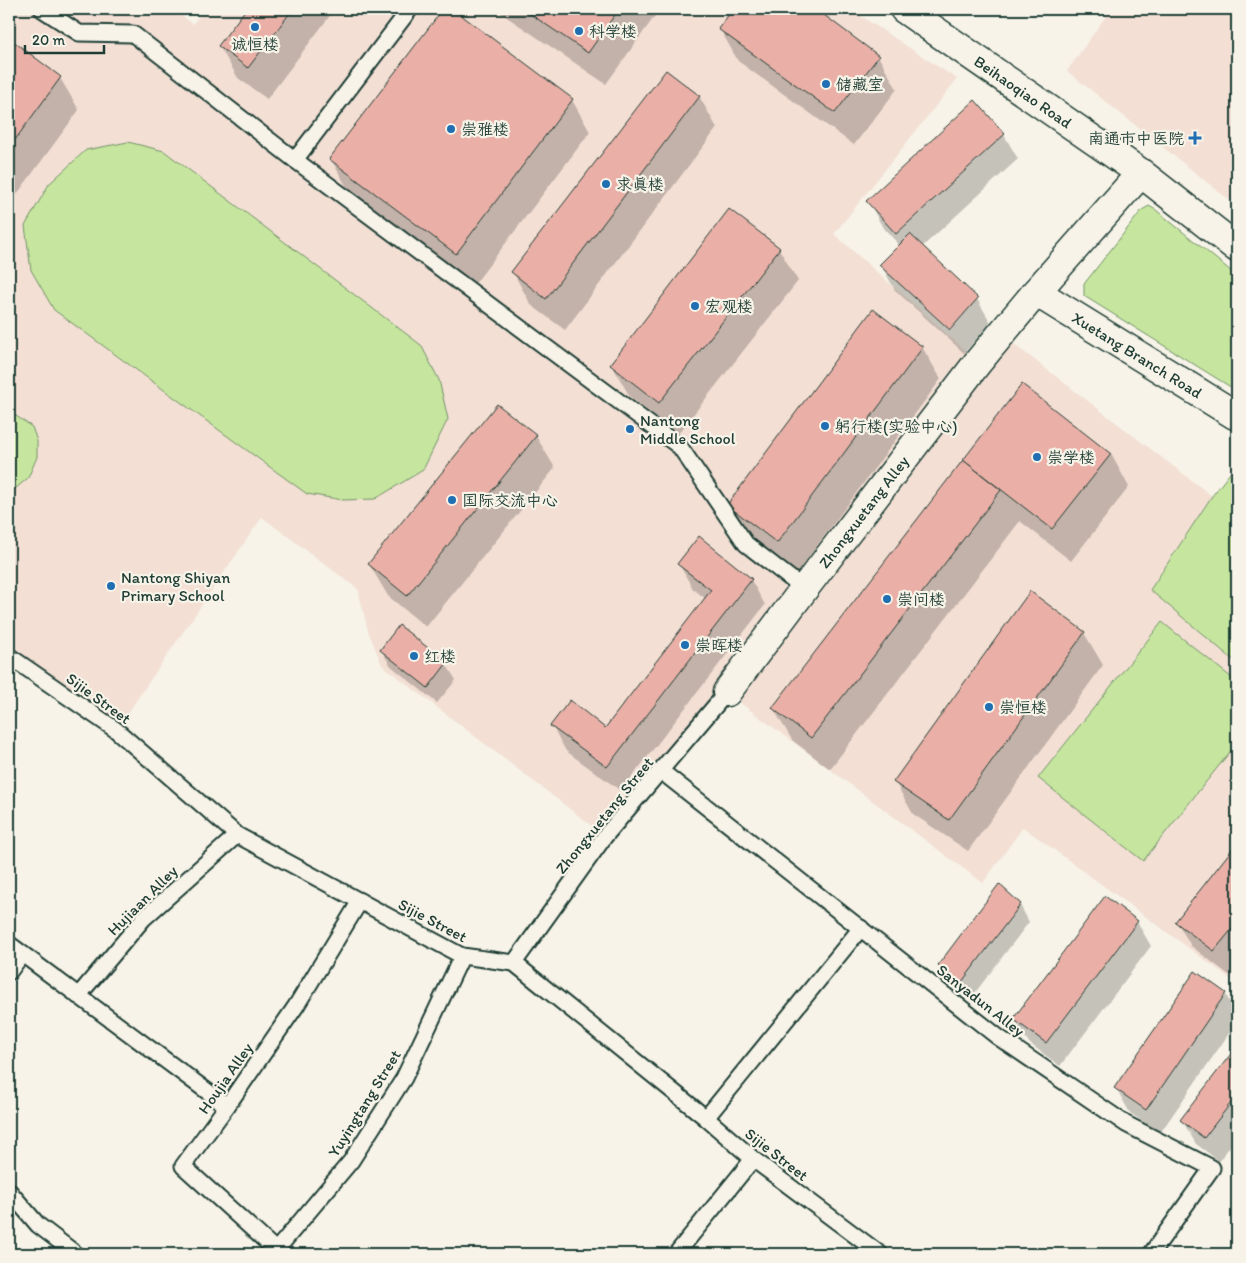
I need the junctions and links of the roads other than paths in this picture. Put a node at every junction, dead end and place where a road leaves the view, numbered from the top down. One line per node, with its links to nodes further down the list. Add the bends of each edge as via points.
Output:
1 (42, 9): 4 (lane, via 79,33 132,34)
2 (410, 9): 4 (lane)
3 (904, 9): 5 (street, Beihaoqiao Road)
4 (295, 160): 9 (lane, via 680,447 746,544)
5 (1141, 173): 6 (street, Beihaoqiao Road); 7 (street, Zhongxuetang Alley)
6 (1237, 248)
7 (1036, 292): 8 (street, Xuetang Branch Road, via 1235,415); 9 (street, Zhongxuetang Alley, via 978,362)
8 (1237, 413)
9 (804, 589): 11 (street, Zhongxuetang Alley)
10 (9, 656): 13 (lane, Sijie Street, via 116,730)
11 (727, 692): 12 (lane, Zhongxuetang Street)
12 (661, 771): 15 (lane, Sanyadun Alley); 19 (lane, Zhongxuetang Street, via 605,836)
13 (237, 835): 14 (lane, Sijie Street); 21 (lane, Hujiaan Alley, via 144,919)
14 (360, 901): 18 (lane, Sijie Street); 22 (lane, Houjia Alley, via 296,1006)
15 (861, 928): 23 (lane); 26 (lane, Sanyadun Alley, via 998,1037 1126,1124 1212,1168)
16 (9, 944): 17 (lane)
17 (22, 954): 20 (lane); 21 (lane)
18 (462, 956): 19 (lane, Sijie Street); 27 (lane, Yuyingtang Street, via 404,1078 356,1153)
19 (514, 963): 23 (lane, Sijie Street)
20 (9, 972)
21 (78, 996): 22 (lane)
22 (227, 1106): 27 (lane, Houjia Alley, via 183,1166)
23 (706, 1118): 24 (lane, Sijie Street)
24 (753, 1159): 29 (lane); 30 (lane, Sijie Street)
25 (9, 1192): 28 (lane, via 38,1225)
26 (1159, 1252)
27 (276, 1253)
28 (76, 1254)
29 (676, 1254)
30 (880, 1254)

